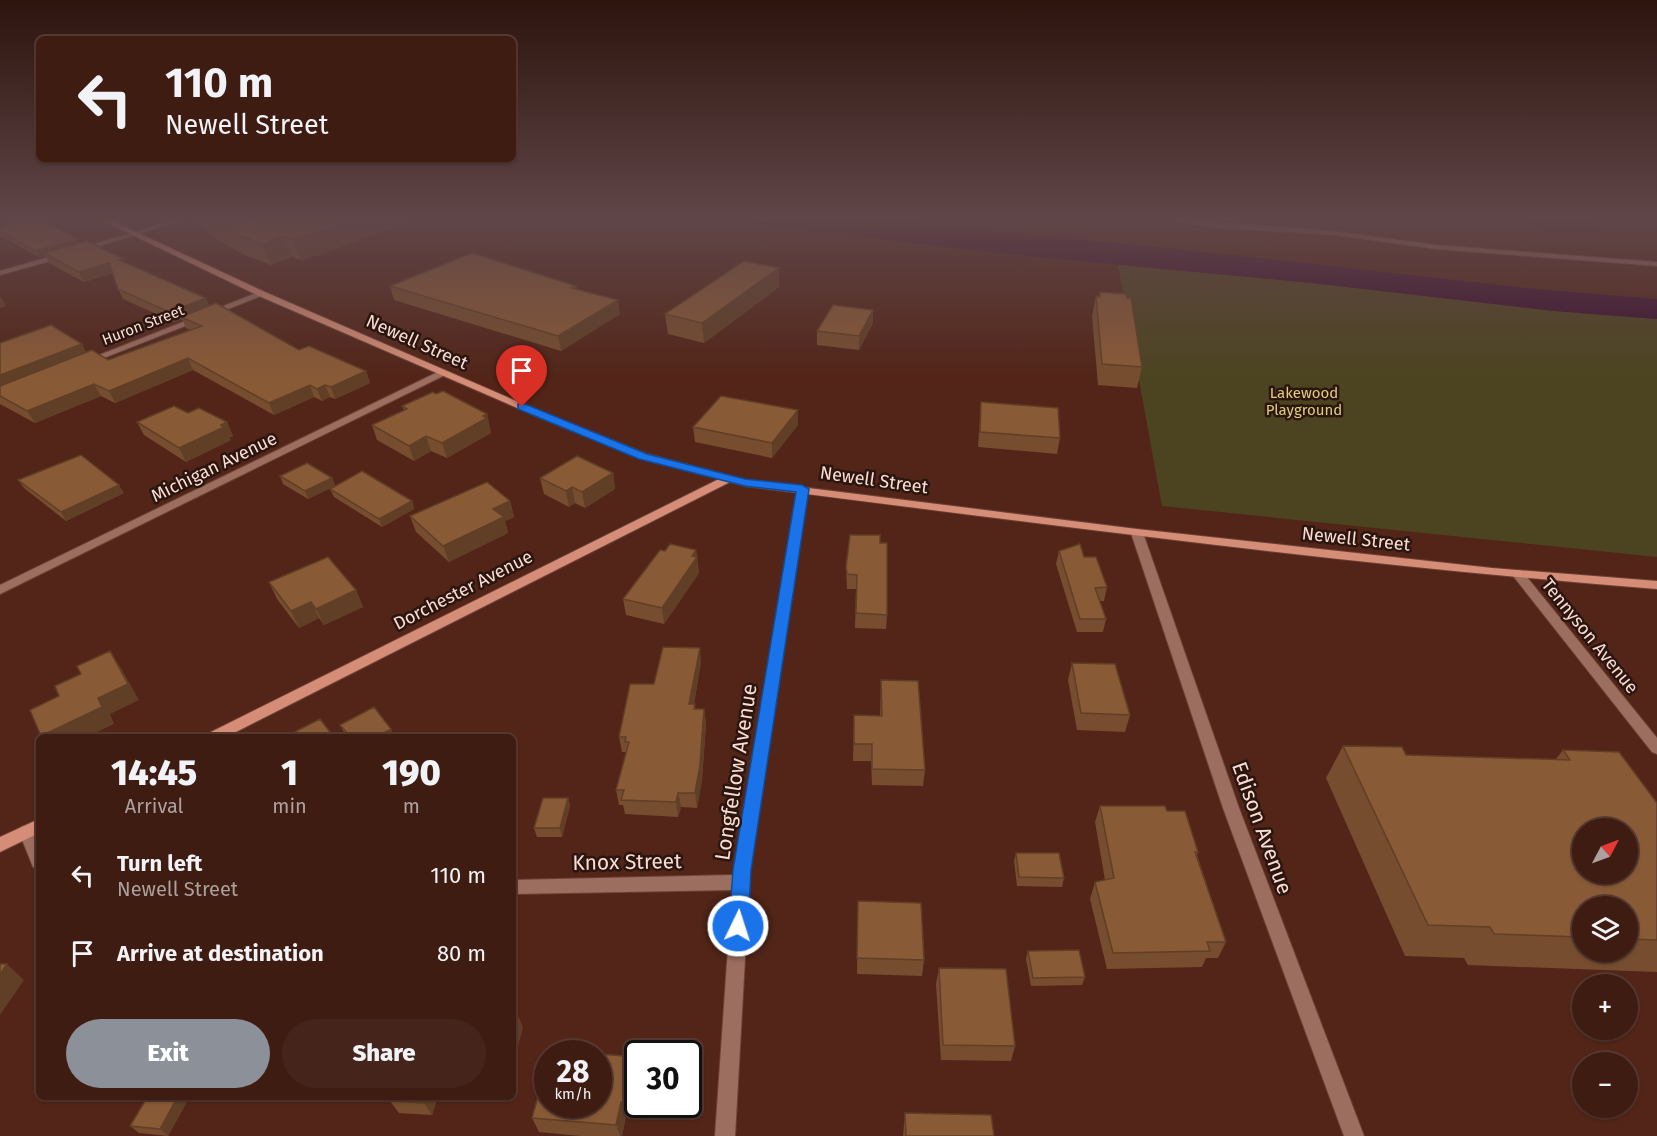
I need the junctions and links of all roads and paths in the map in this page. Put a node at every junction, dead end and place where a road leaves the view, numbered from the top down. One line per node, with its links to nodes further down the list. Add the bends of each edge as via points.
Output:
1 (213, 271): 2 (street, Newell Street)
2 (262, 294): 3 (street, Huron Street); 4 (street, Newell Street)
3 (76, 365)
4 (442, 373): 5 (street, Newell Street, via 643,456); 10 (street, Michigan Avenue)
5 (729, 479): 6 (street, Newell Street); 11 (street, Dorchester Avenue)
6 (802, 489): 7 (street, Newell Street); 16 (street, Longfellow Avenue)
7 (1137, 533): 8 (street, Newell Street); 19 (street, Edison Avenue, via 1231,808)
8 (1518, 574): 9 (street, Newell Street); 12 (street, Tennyson Avenue)
9 (1657, 585)
10 (0, 590)
11 (220, 734)
12 (1657, 748)
13 (33, 829): 14 (street); 15 (street)
14 (0, 845)
15 (36, 846)
16 (741, 882): 17 (street, Knox Street); 18 (street, Longfellow Avenue)
17 (516, 887)
18 (725, 1136)
19 (1354, 1136)

